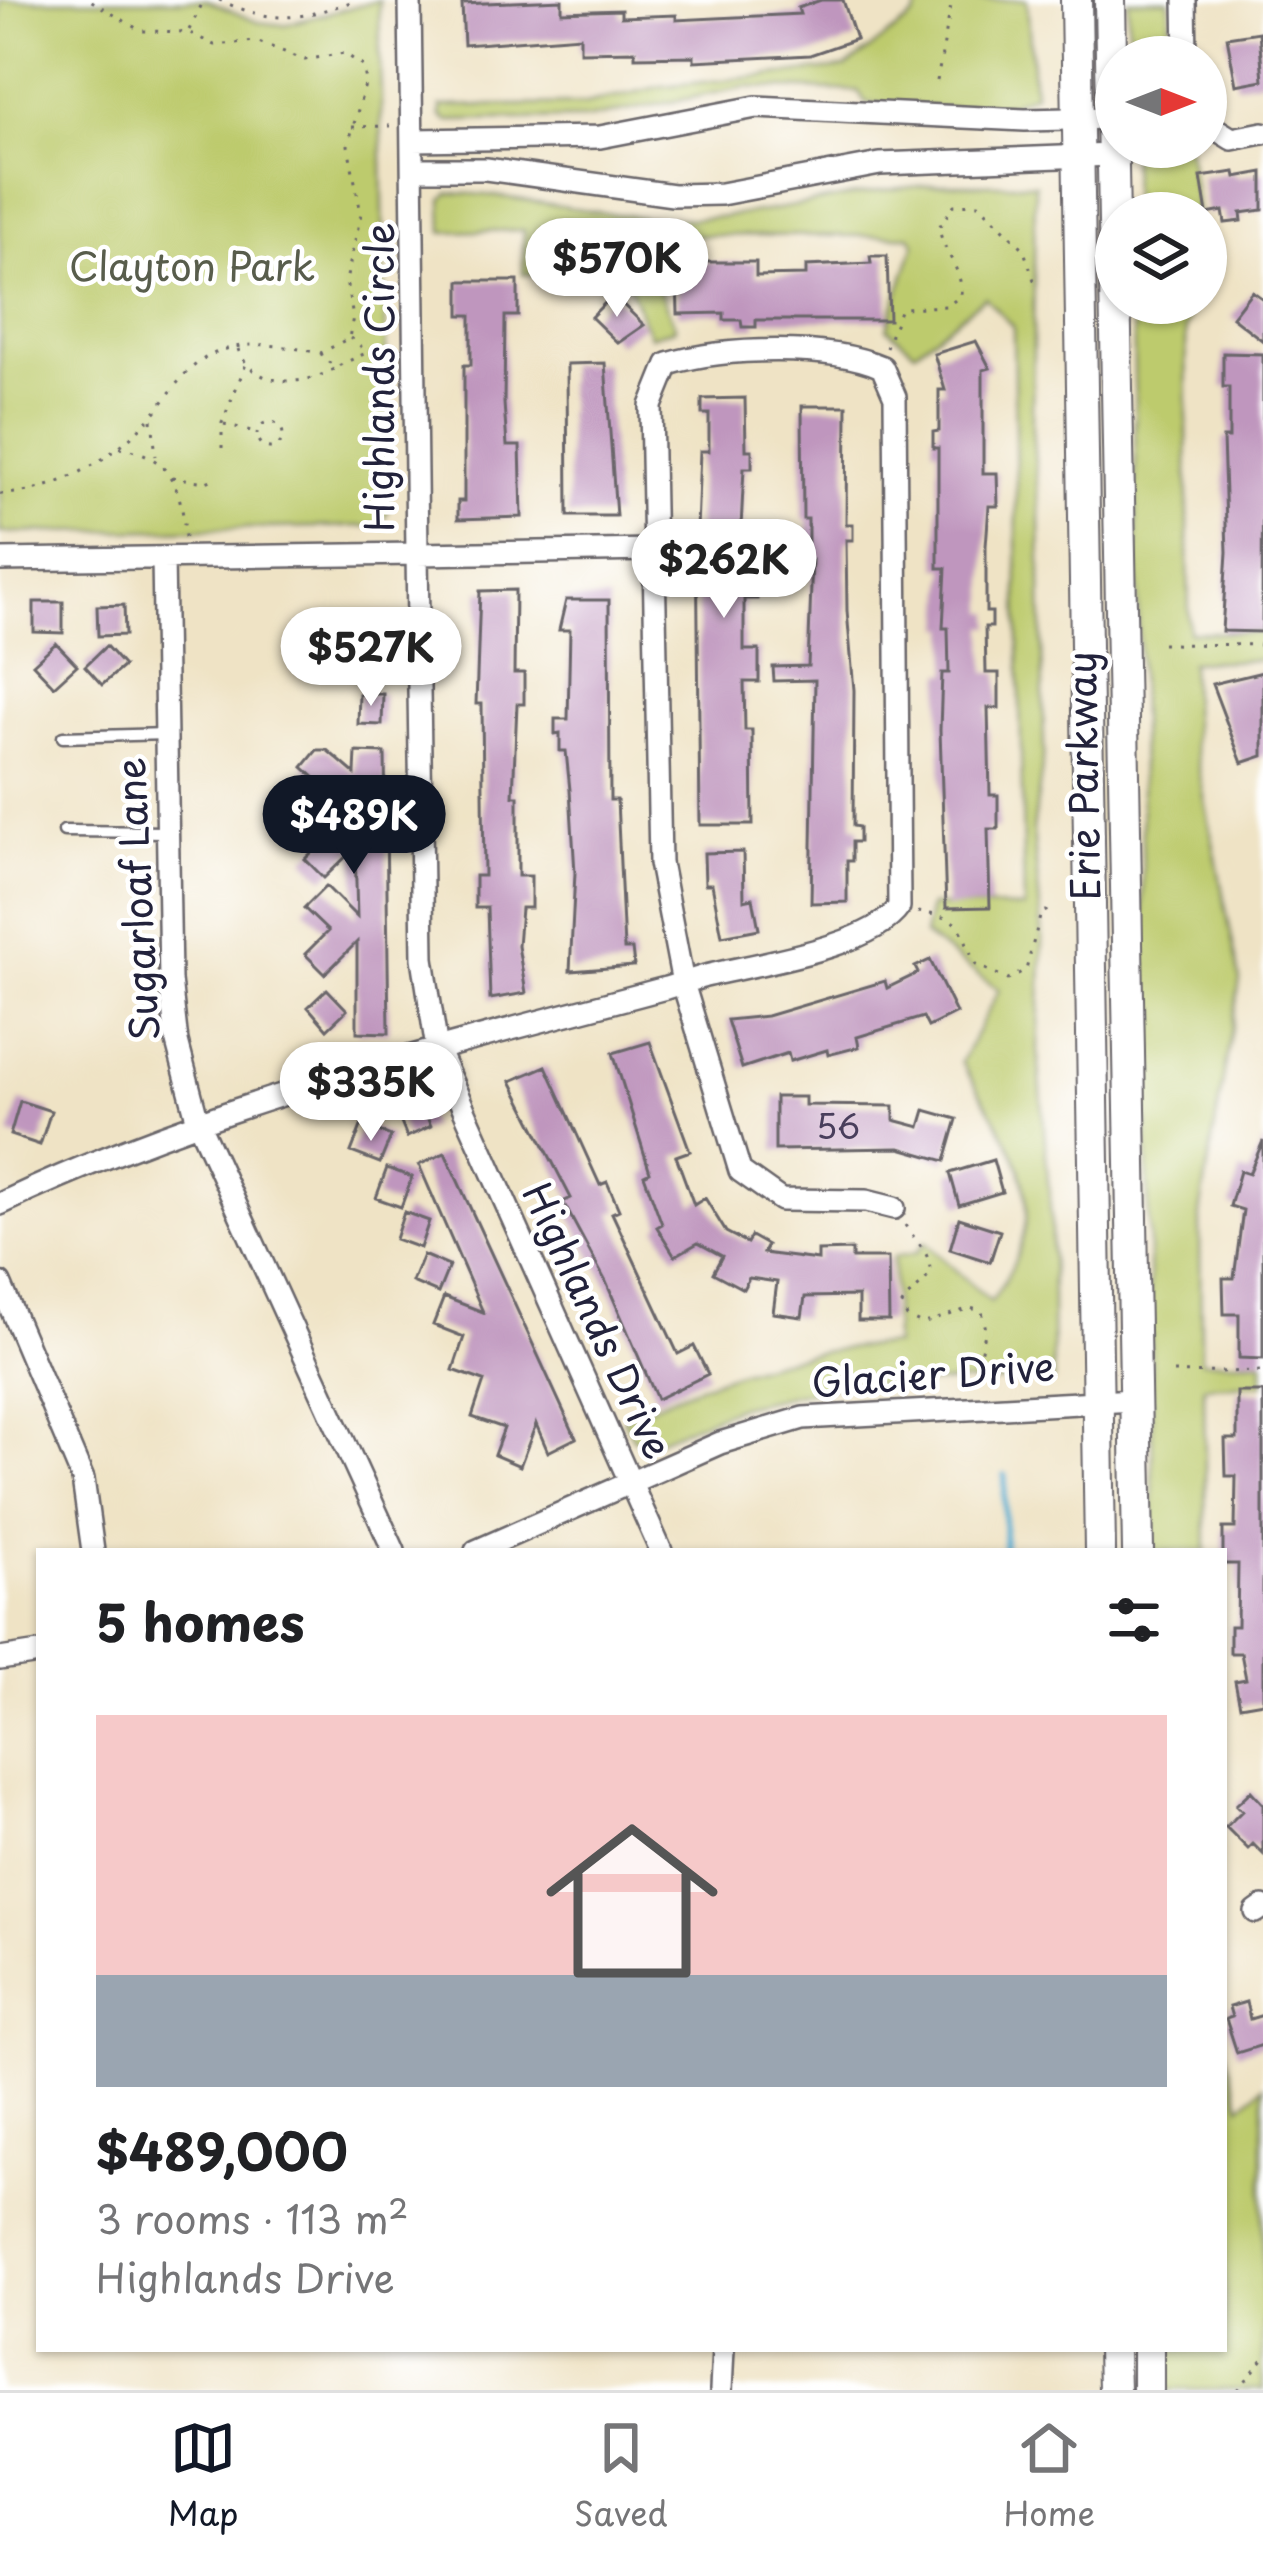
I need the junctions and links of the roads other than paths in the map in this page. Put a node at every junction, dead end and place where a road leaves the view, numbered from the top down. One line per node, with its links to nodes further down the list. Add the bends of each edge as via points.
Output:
1 (410, 0): 11 (street, Highlands Circle)
2 (1076, 0): 7 (main road, Erie Parkway)
3 (1111, 0): 5 (main road, Erie Parkway)
4 (1185, 0): 6 (street)
5 (1111, 36)
6 (1186, 36)
7 (1078, 118): 8 (street); 11 (street, via 756,107 600,137); 12 (main road, Erie Parkway)
8 (1095, 118)
9 (1263, 133): 10 (street)
10 (1227, 136)
11 (414, 140): 15 (street, Highlands Circle)
12 (1079, 156): 13 (street); 15 (street, via 880,164 721,194 674,195 486,169); 31 (main road, Erie Parkway)
13 (1095, 156)
14 (1112, 168): 30 (main road, Erie Parkway)
15 (415, 169): 17 (street, Highlands Circle)
16 (653, 550): 17 (street); 24 (street, via 660,863); 24 (street, via 651,406 668,364 699,355 851,353 882,367 895,397 899,907 861,935)
17 (417, 554): 18 (street, Highlands Circle); 25 (street, Highlands Drive, via 423,958)
18 (163, 558): 19 (street, Highlands Circle); 20 (street, Sugarloaf Lane)
19 (0, 560)
20 (166, 734): 21 (lane); 23 (street, Sugarloaf Lane)
21 (64, 736)
22 (64, 831): 23 (lane)
23 (168, 832): 26 (street, Sugarloaf Lane, via 170,980)
24 (683, 983): 25 (street); 28 (street, via 740,1171 781,1200)
25 (437, 1049): 26 (street); 32 (street, Highlands Drive)
26 (198, 1122): 27 (street); 34 (street, Sugarloaf Lane)
27 (0, 1204)
28 (894, 1208)
29 (0, 1282): 33 (street, via 83,1479)
30 (1134, 1400): 31 (street, Glacier Drive); 38 (main road, Erie Parkway)
31 (1099, 1401): 32 (street, Glacier Drive, via 803,1418); 37 (main road, Erie Parkway)
32 (631, 1480): 35 (street, Glacier Drive); 36 (street, Highlands Drive)
33 (93, 1548)
34 (393, 1548)
35 (483, 1548)
36 (660, 1548)
37 (1100, 1548)
38 (1138, 1548)
39 (36, 1653): 40 (street)
40 (0, 1659)
41 (723, 2352): 44 (street)
42 (1113, 2352): 45 (main road)
43 (1148, 2352): 46 (main road)
44 (721, 2390)
45 (1114, 2390)
46 (1148, 2390)

